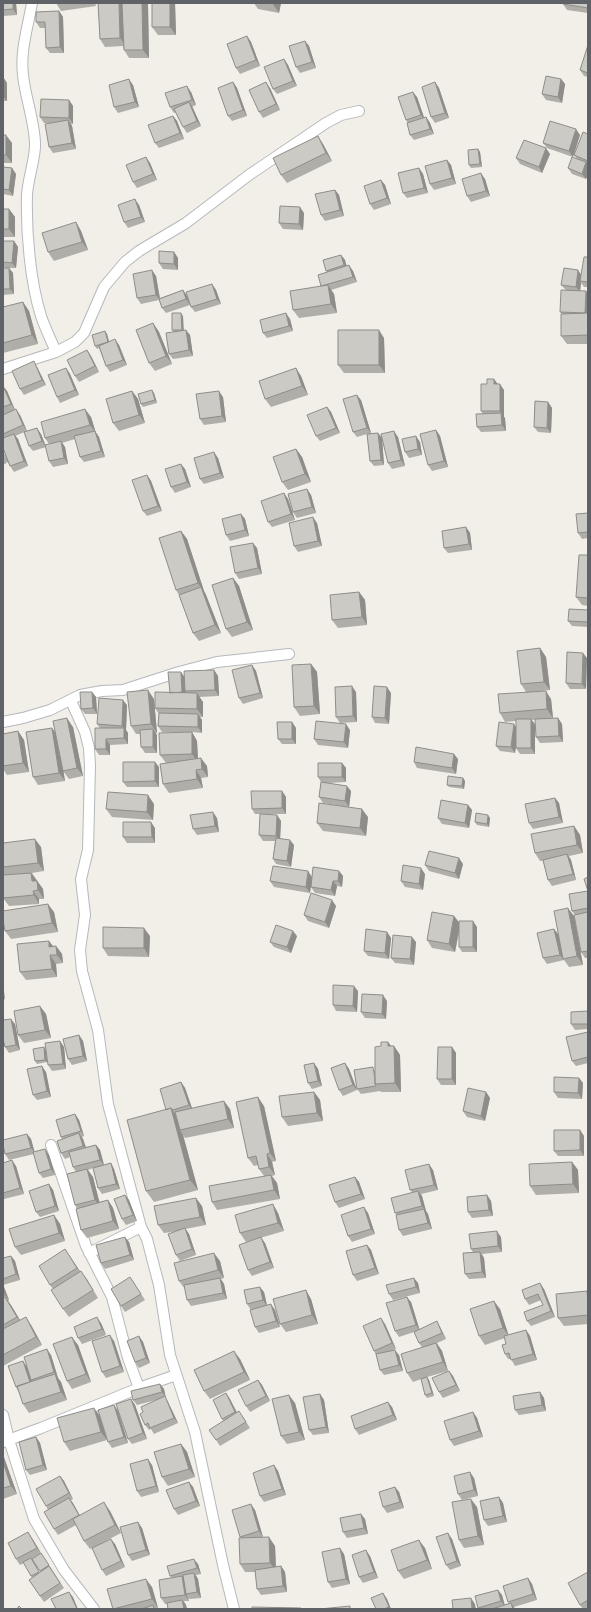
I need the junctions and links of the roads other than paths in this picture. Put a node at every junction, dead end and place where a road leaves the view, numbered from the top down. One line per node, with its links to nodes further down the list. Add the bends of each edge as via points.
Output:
1 (32, 3): 3 (street, via 22,57 24,85 35,138 27,194 28,237 41,315)
2 (359, 111): 3 (street, via 326,122 249,175 186,223 125,262 104,287 84,333 75,342)
3 (56, 352): 4 (street)
4 (3, 369)
5 (289, 654): 6 (street, via 217,662 123,690 80,695)
6 (71, 701): 7 (street, via 50,710); 9 (street, via 85,732 90,766 88,850 81,879 85,915 80,950 82,971 98,1030 108,1104)
7 (3, 722)
8 (51, 1145): 10 (street)
9 (140, 1227): 10 (street); 11 (street, via 147,1239 159,1285 170,1355)
10 (89, 1253): 12 (street, via 112,1297 128,1358)
11 (176, 1375): 12 (street); 16 (street, via 195,1432)
12 (139, 1388): 14 (street)
13 (3, 1415): 14 (street)
14 (6, 1441): 15 (street, via 34,1519 64,1570)
15 (94, 1609)
16 (234, 1609)

